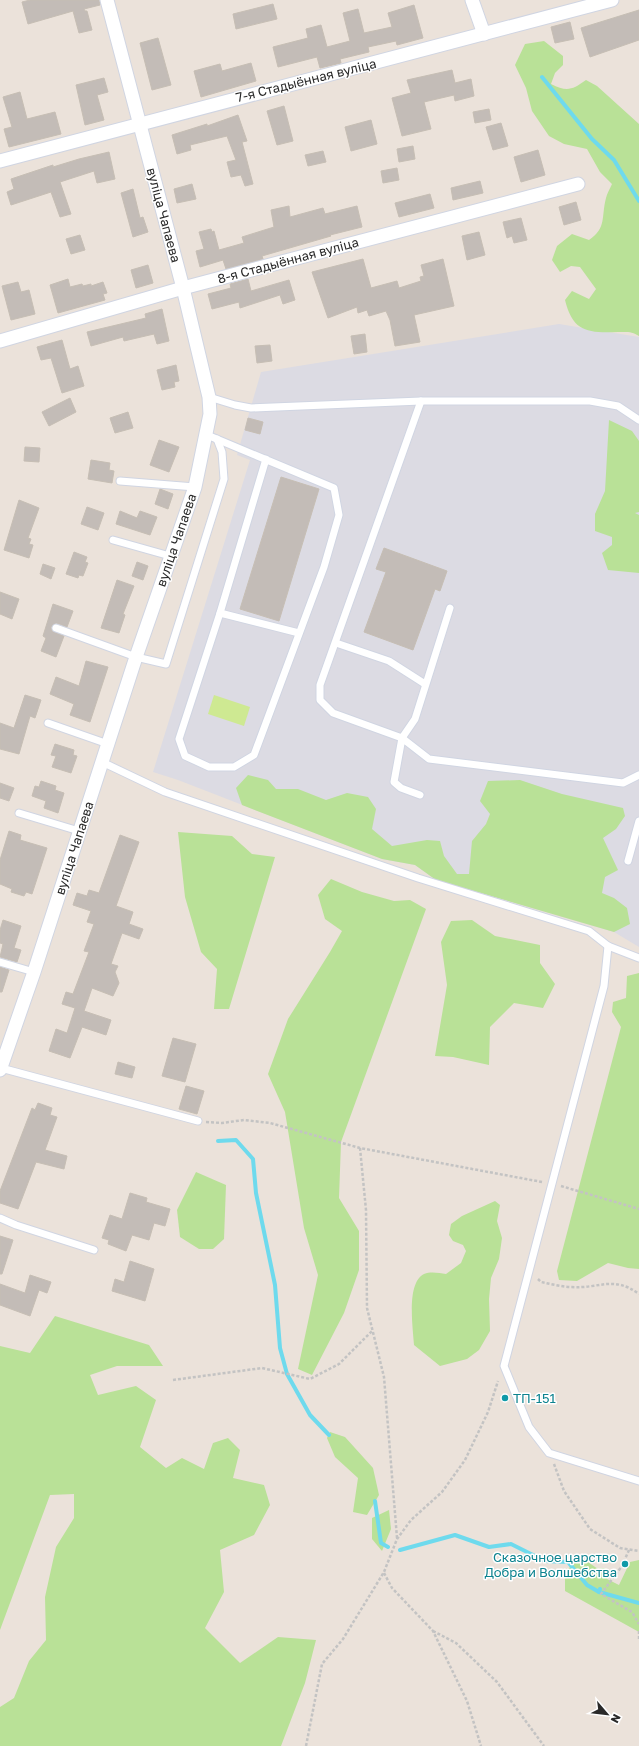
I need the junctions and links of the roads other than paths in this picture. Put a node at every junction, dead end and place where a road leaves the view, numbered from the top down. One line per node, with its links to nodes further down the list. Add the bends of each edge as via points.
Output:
1 (107, 0): 5 (street, вуліца Чапаева)
2 (472, 0): 4 (street)
3 (612, 0): 4 (street, 7-я Стадыённая вуліца)
4 (484, 34): 5 (street, 7-я Стадыённая вуліца)
5 (140, 123): 6 (street, 7-я Стадыённая вуліца); 8 (street, вуліца Чапаева)
6 (0, 160)
7 (578, 184): 8 (street, 8-я Стадыённая вуліца)
8 (183, 288): 9 (street, 8-я Стадыённая вуліца); 10 (street, вуліца Чапаева)
9 (0, 341)
10 (209, 397): 11 (lane, via 251,408); 13 (street, вуліца Чапаева)
11 (420, 401): 12 (lane, via 590,401 618,406); 23 (lane)
12 (639, 420)
13 (212, 437): 14 (lane); 16 (street, вуліца Чапаева); 24 (lane, via 222,452 224,479 166,664)
14 (266, 459): 20 (lane); 22 (lane, via 334,488 339,515 324,567)
15 (120, 481): 16 (lane)
16 (195, 487): 18 (street, вуліца Чапаева)
17 (113, 540): 18 (lane)
18 (170, 556): 24 (street, вуліца Чапаева)
19 (450, 608): 25 (lane)
20 (220, 613): 22 (lane); 22 (lane, via 179,739 185,756 209,767 234,767 254,755)
21 (56, 628): 24 (lane)
22 (299, 633)
23 (336, 643): 25 (lane, via 389,661); 27 (lane, via 320,685 320,700 333,713)
24 (136, 657): 28 (street, вуліца Чапаева)
25 (425, 684): 27 (lane, via 415,718)
26 (48, 723): 28 (lane)
27 (402, 738): 30 (lane, via 429,759 623,783); 31 (lane, via 394,782 401,788)
28 (108, 744): 29 (street, вуліца Чапаева)
29 (102, 762): 34 (street, вуліца Чапаева); 36 (lane, via 172,795 418,878 590,930)
30 (639, 775)
31 (420, 795)
32 (19, 813): 34 (lane)
33 (639, 821): 35 (lane)
34 (79, 831): 39 (street, вуліца Чапаева)
35 (628, 861)
36 (608, 946): 37 (lane); 44 (lane, via 604,986 504,1366 529,1427 550,1453)
37 (639, 958)
38 (0, 962): 39 (lane)
39 (34, 972): 40 (street, вуліца Чапаева)
40 (0, 1069): 41 (lane)
41 (198, 1121)
42 (0, 1218): 43 (lane)
43 (94, 1250)
44 (639, 1481)

